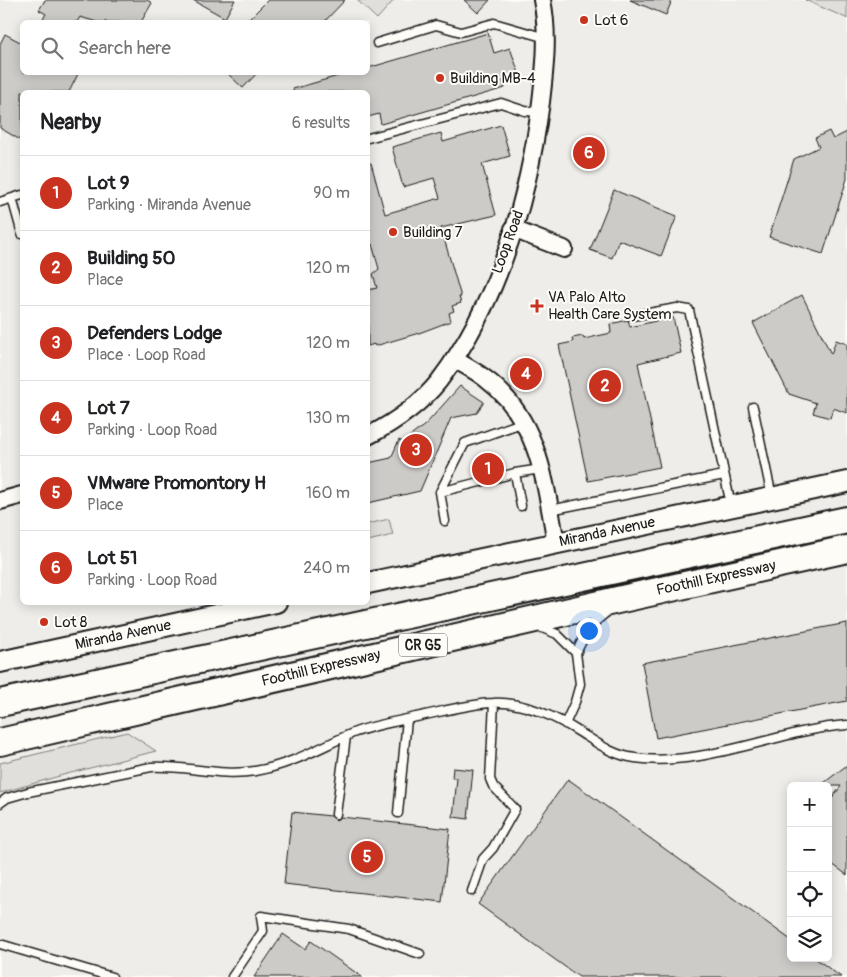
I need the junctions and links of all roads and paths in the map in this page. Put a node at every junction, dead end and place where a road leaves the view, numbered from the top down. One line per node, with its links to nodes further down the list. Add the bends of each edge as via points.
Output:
1 (542, 0): 2 (street, Loop Road)
2 (546, 38): 3 (lane, via 494,23 461,32 436,25); 4 (street, Loop Road)
3 (377, 43)
4 (540, 112): 5 (lane, via 502,103); 10 (street, Loop Road, via 529,172)
5 (370, 137)
6 (20, 196): 7 (lane)
7 (12, 198): 8 (lane); 9 (lane)
8 (0, 202)
9 (20, 227)
10 (513, 229): 11 (street); 13 (street, Loop Road, via 483,307)
11 (564, 249)
12 (632, 316): 19 (lane, via 677,308 689,310)
13 (454, 358): 15 (street, via 487,379); 16 (street, Loop Road, via 438,382 412,409)
14 (753, 407): 23 (lane)
15 (524, 422): 17 (street, via 536,446); 21 (lane, via 465,443)
16 (370, 435)
17 (541, 469): 18 (lane); 27 (street)
18 (515, 473): 21 (lane); 25 (lane)
19 (724, 474): 26 (lane); 27 (lane)
20 (847, 482): 23 (street, Miranda Avenue)
21 (440, 492): 29 (lane)
22 (20, 496): 24 (street)
23 (772, 498): 26 (street, Miranda Avenue)
24 (0, 501)
25 (521, 506)
26 (731, 507): 30 (street, Miranda Avenue)
27 (550, 510): 30 (street)
28 (847, 520): 38 (highway, Foothill Expressway / CR G5)
29 (445, 522)
30 (556, 543): 32 (street, Miranda Avenue)
31 (847, 549): 33 (highway, Foothill Expressway / CR G5)
32 (370, 583)
33 (622, 599): 35 (highway, Foothill Expressway / CR G5); 36 (lane, via 589,627)
34 (262, 605): 37 (street, Miranda Avenue)
35 (527, 621): 36 (lane, via 557,634); 44 (highway, Foothill Expressway / CR G5)
36 (576, 653): 41 (lane, via 580,684)
37 (0, 662)
38 (0, 703)
39 (494, 703): 40 (lane); 41 (lane, via 534,709); 48 (lane, via 490,779 516,809 493,848 482,859)
40 (407, 719): 43 (lane); 46 (lane)
41 (565, 724): 42 (lane, via 599,746 632,758 650,760 689,758)
42 (847, 725)
43 (346, 736): 45 (lane, via 306,757 255,772 221,774 170,766 151,767 28,792); 47 (lane)
44 (0, 742)
45 (0, 803)
46 (398, 813)
47 (336, 814)
48 (472, 891)
49 (0, 944): 51 (lane)
50 (420, 954): 52 (lane, via 348,929 261,916 263,931)
51 (112, 977)
52 (232, 977)

